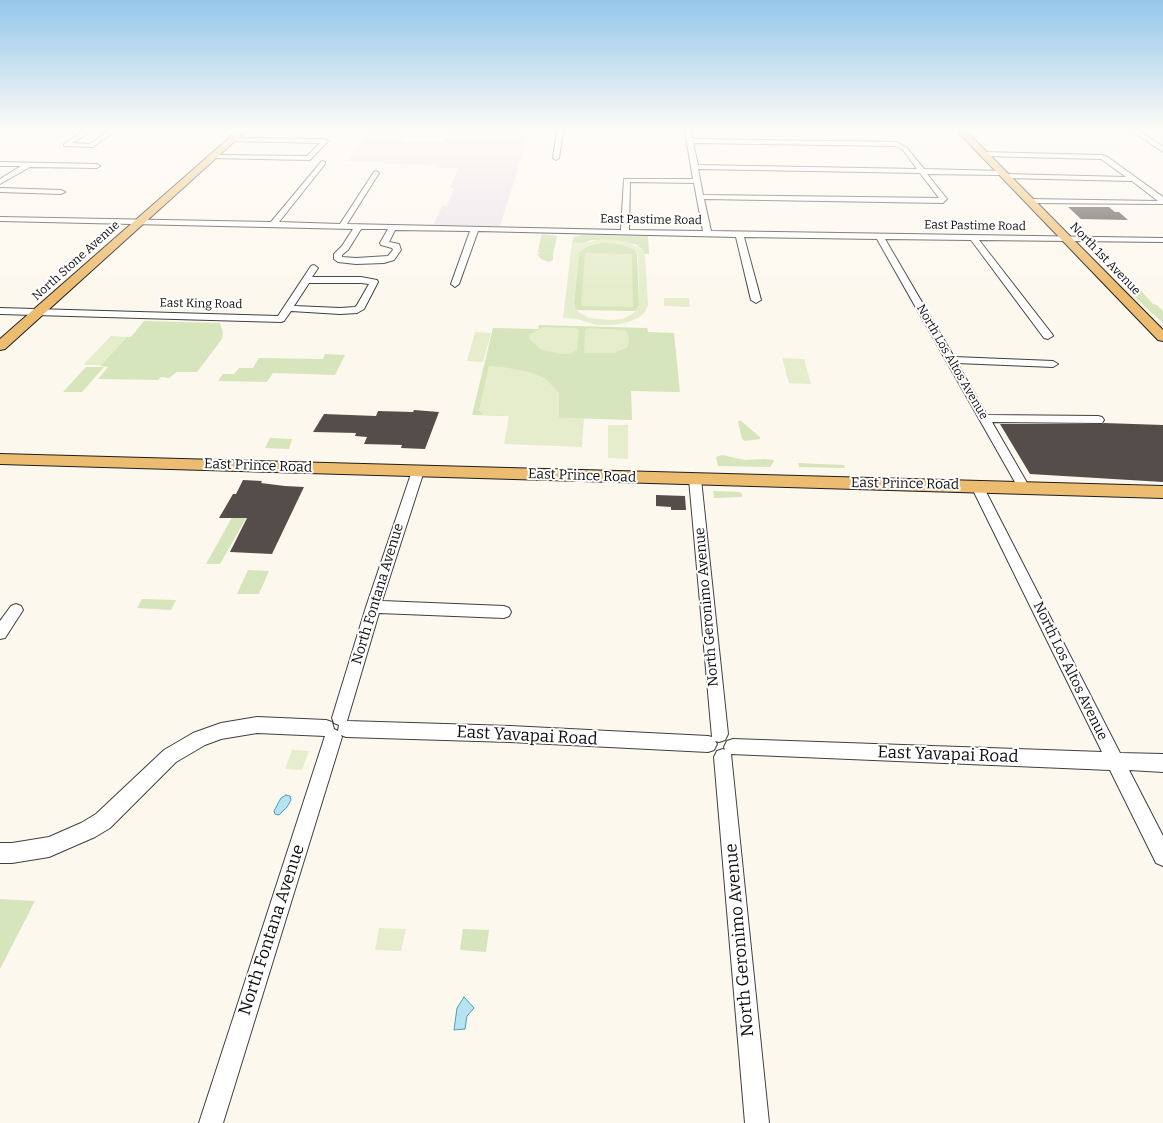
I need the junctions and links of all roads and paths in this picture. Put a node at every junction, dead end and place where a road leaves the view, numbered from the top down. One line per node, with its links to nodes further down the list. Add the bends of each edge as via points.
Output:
1 (182, 183): 16 (main road, North Stone Avenue)
2 (307, 183): 17 (street)
3 (369, 183): 18 (street)
4 (626, 183): 23 (street)
5 (698, 183): 11 (street)
6 (932, 183): 11 (street, via 944,201)
7 (1012, 183): 12 (main road, North 1st Avenue)
8 (1140, 183): 13 (street)
9 (0, 190): 10 (street)
10 (61, 192)
11 (701, 197): 24 (street)
12 (1029, 201): 13 (street); 28 (main road, North 1st Avenue)
13 (1163, 202)
14 (0, 219): 15 (street, East Pastime Road)
15 (16, 220): 16 (street, East Pastime Road); 20 (street)
16 (139, 222): 17 (street, East Pastime Road); 36 (main road, North Stone Avenue)
17 (273, 225): 18 (street, East Pastime Road)
18 (342, 226): 19 (street, East Pastime Road)
19 (359, 226): 21 (street, East Pastime Road); 21 (street, via 338,254 338,259 356,261 391,258 397,250 396,246 384,243)
20 (5, 227)
21 (393, 227): 22 (street, East Pastime Road)
22 (475, 228): 23 (street, East Pastime Road); 32 (street)
23 (625, 232): 24 (street, East Pastime Road)
24 (708, 233): 25 (street, East Pastime Road)
25 (739, 234): 26 (street, East Pastime Road); 33 (street)
26 (879, 236): 27 (street, East Pastime Road); 40 (street, North Los Altos Avenue)
27 (973, 238): 28 (street, East Pastime Road); 37 (street)
28 (1068, 240): 29 (street, East Pastime Road); 38 (main road, North 1st Avenue)
29 (1163, 240)
30 (314, 268): 31 (street)
31 (307, 280): 34 (street); 34 (street, via 374,282 358,310)
32 (454, 284)
33 (756, 300)
34 (288, 308): 36 (street, East King Road, via 281,318)
35 (0, 311): 36 (street)
36 (38, 312): 39 (main road, North Stone Avenue)
37 (1048, 336)
38 (1163, 337)
39 (0, 346)
40 (951, 360): 41 (street); 42 (street, North Los Altos Avenue)
41 (1053, 364)
42 (984, 418): 43 (street); 48 (street, North Los Altos Avenue)
43 (1098, 420)
44 (0, 459): 45 (main road, East Prince Road)
45 (418, 471): 46 (main road, East Prince Road); 50 (street, North Fontana Avenue)
46 (695, 480): 47 (main road, East Prince Road); 55 (street, North Geronimo Avenue)
47 (978, 486): 48 (main road, East Prince Road); 57 (street, North Los Altos Avenue)
48 (1024, 488): 49 (main road, East Prince Road)
49 (1163, 492)
50 (373, 607): 52 (street); 54 (street, North Fontana Avenue)
51 (16, 610): 53 (street)
52 (504, 612)
53 (0, 633)
54 (336, 728): 55 (street, East Yavapai Road); 59 (street, East Yavapai Road, via 257,725 221,731 199,739 170,756 104,821 49,847); 61 (street, North Fontana Avenue)
55 (713, 739): 56 (street, via 710,751 714,755)
56 (728, 752): 57 (street, East Yavapai Road); 62 (street, North Geronimo Avenue)
57 (1115, 762): 58 (street, East Yavapai Road); 60 (street, North Los Altos Avenue)
58 (1163, 763)
59 (0, 853)
60 (1163, 856)
61 (211, 1123)
62 (756, 1123)

